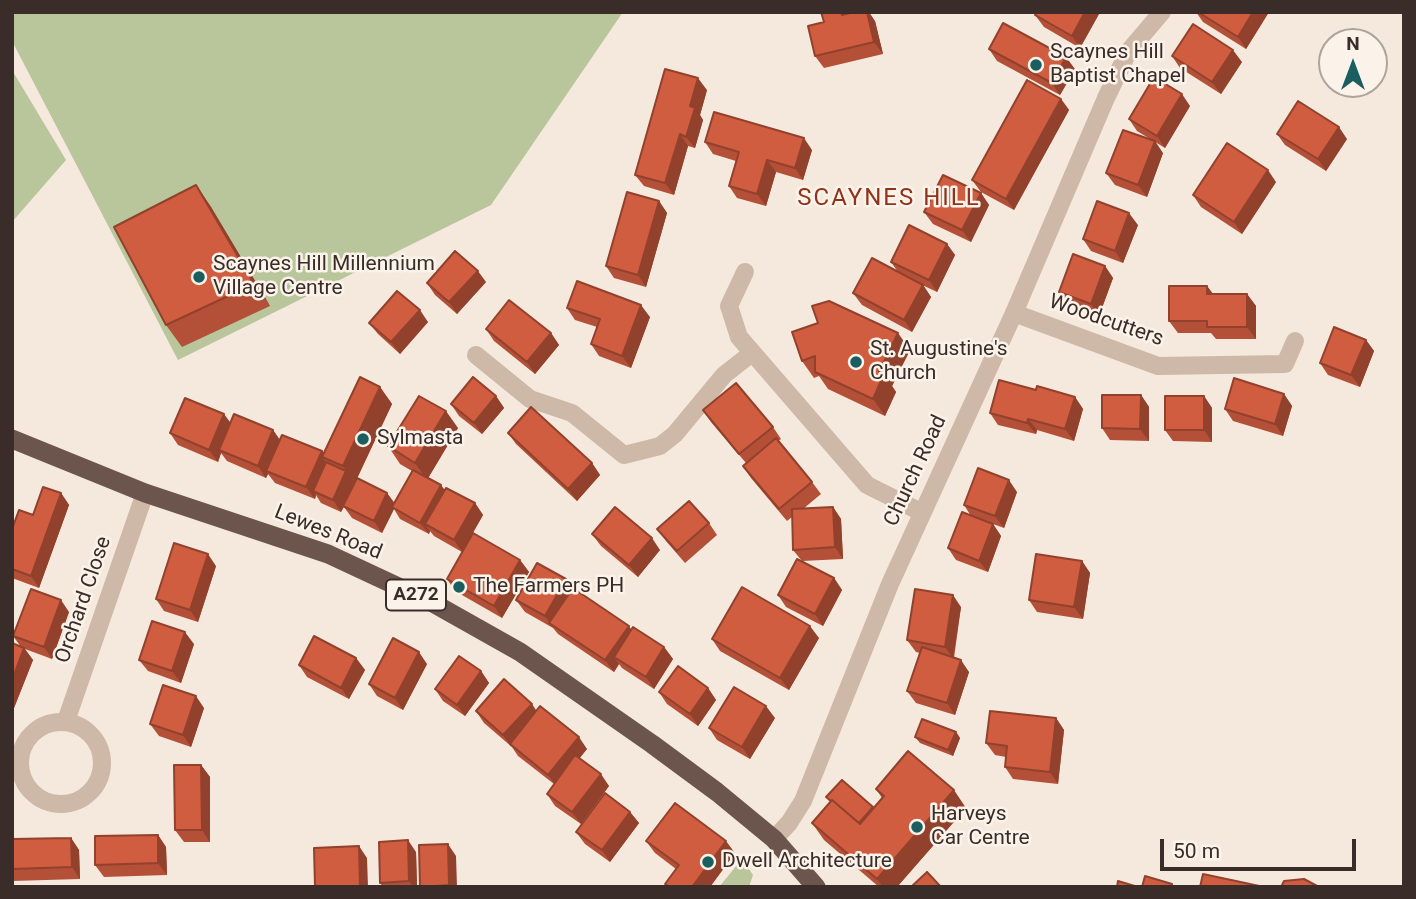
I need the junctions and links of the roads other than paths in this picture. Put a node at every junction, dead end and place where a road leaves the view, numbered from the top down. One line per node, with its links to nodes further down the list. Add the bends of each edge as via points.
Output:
1 (1162, 12): 3 (street, Church Road, via 1128,52)
2 (745, 272): 5 (street, via 729,306 739,337)
3 (1014, 313): 4 (street, Woodcutters, via 1158,366 1286,364); 9 (street, Church Road)
4 (1295, 341)
5 (752, 353): 6 (street, via 724,375 660,446 624,455 572,414 530,399); 9 (street, via 867,485)
6 (477, 355)
7 (12, 439): 8 (highway, Lewes Road / A272)
8 (145, 493): 10 (street, Orchard Close); 12 (highway, Lewes Road / A272, via 328,554 433,603 531,659 717,792)
9 (922, 512): 12 (street, Church Road, via 803,801)
10 (66, 721): 11 (street, via 39,727 29,736 19,760); 11 (street, via 79,725 98,744 103,758 97,784 76,802 62,804)
11 (19, 789)
12 (774, 839): 13 (highway, A272)
13 (816, 887)

